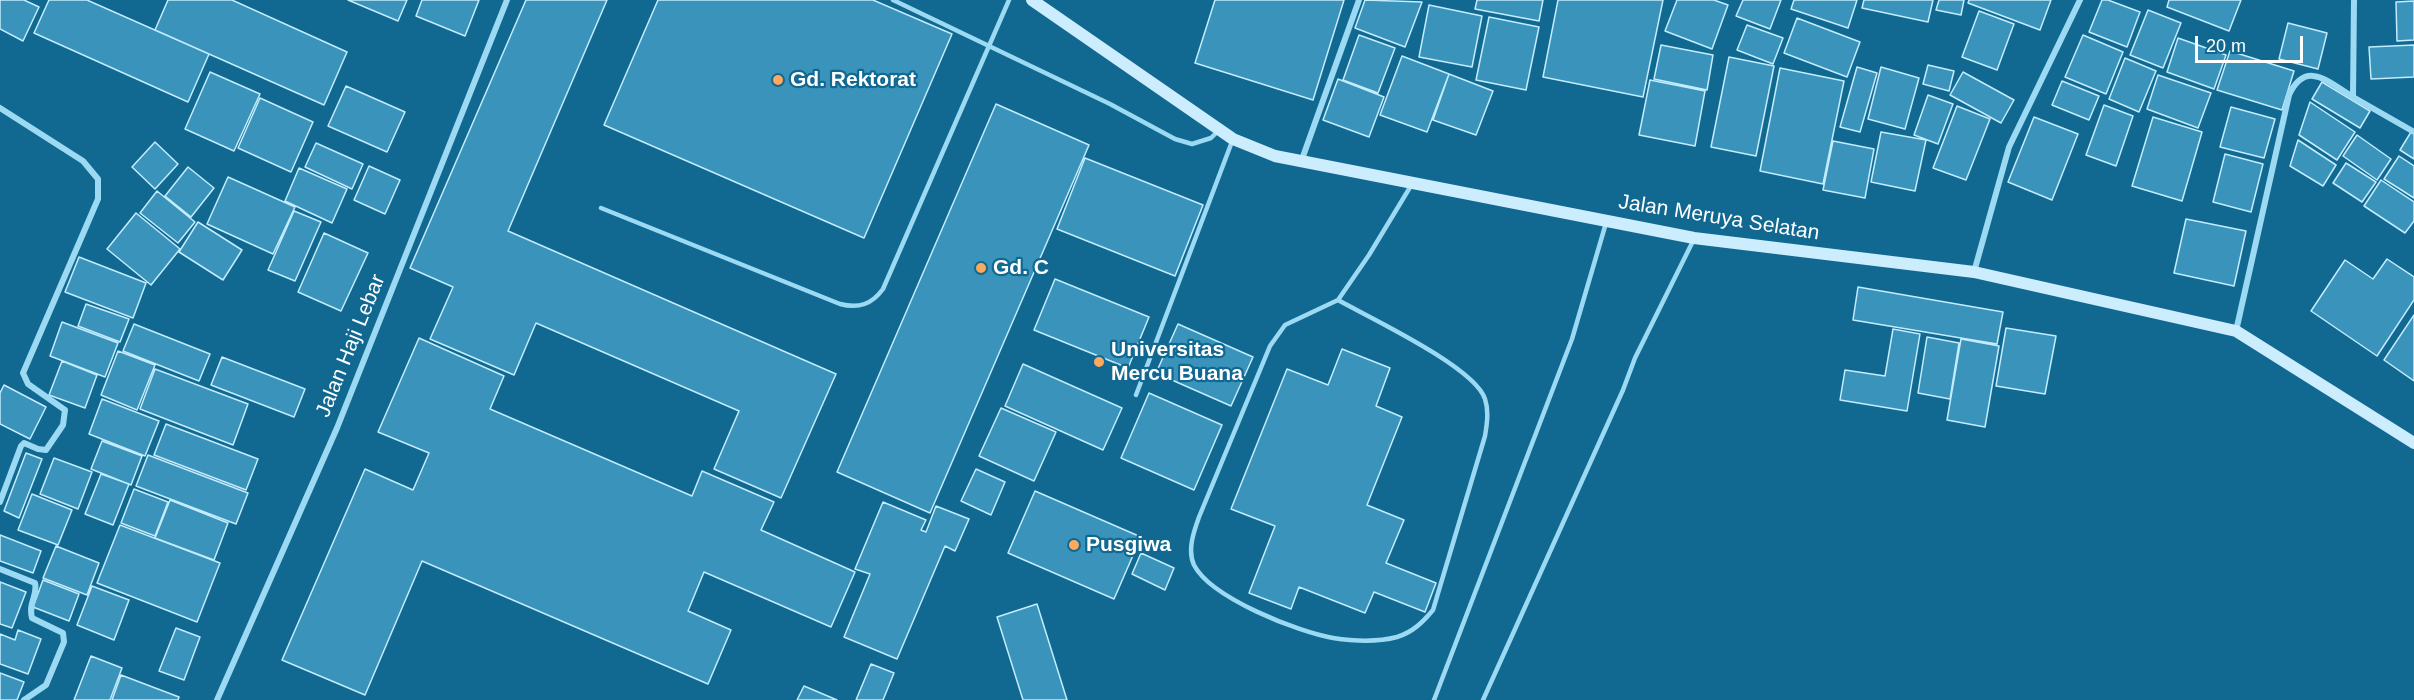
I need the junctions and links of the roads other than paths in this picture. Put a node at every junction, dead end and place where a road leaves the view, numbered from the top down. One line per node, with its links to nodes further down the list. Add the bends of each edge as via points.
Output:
1 (507, 0): 27 (street, Jalan Haji Lebar, via 337,428)
2 (893, 0): 8 (lane)
3 (1009, 0): 8 (lane)
4 (1032, 0): 11 (main road, Jalan Meruya Selatan)
5 (1359, 0): 14 (street)
6 (2080, 0): 19 (street, via 2009,147)
7 (2354, 0): 9 (street)
8 (989, 45): 11 (lane, via 1175,139 1192,144 1211,138); 16 (lane, via 883,289 869,303 852,307 840,304)
9 (2353, 97): 12 (street); 21 (street, via 2321,77 2309,75 2294,85)
10 (0, 108): 24 (street, via 83,161 98,179 98,199 23,373 28,384 65,410 63,425 46,450 24,443 21,446)
11 (1219, 130): 13 (main road, Jalan Meruya Selatan)
12 (2414, 132)
13 (1233, 139): 14 (main road, Jalan Meruya Selatan); 22 (lane)
14 (1300, 162): 15 (main road, Jalan Meruya Selatan)
15 (1412, 184): 17 (main road, Jalan Meruya Selatan); 20 (lane)
16 (601, 208)
17 (1607, 221): 18 (main road, Jalan Meruya Selatan); 28 (lane, via 1572,339)
18 (1695, 238): 19 (main road, Jalan Meruya Selatan); 29 (lane, via 1635,358)
19 (1974, 272): 21 (main road, Jalan Meruya Selatan)
20 (1338, 300): 20 (lane, via 1457,367 1485,397 1488,414 1485,436 1433,610 1420,626 1398,636 1374,640 1334,638 1288,626 1227,596 1204,579 1193,564 1191,541 1199,517 1270,346 1285,325)
21 (2236, 331): 23 (main road, Jalan Meruya Selatan)
22 (1136, 395)
23 (2414, 442)
24 (0, 502)
25 (0, 569): 26 (street, via 34,583 36,590 29,606 32,618 63,633 64,642 46,685)
26 (24, 700)
27 (217, 700)
28 (1434, 700)
29 (1483, 700)

